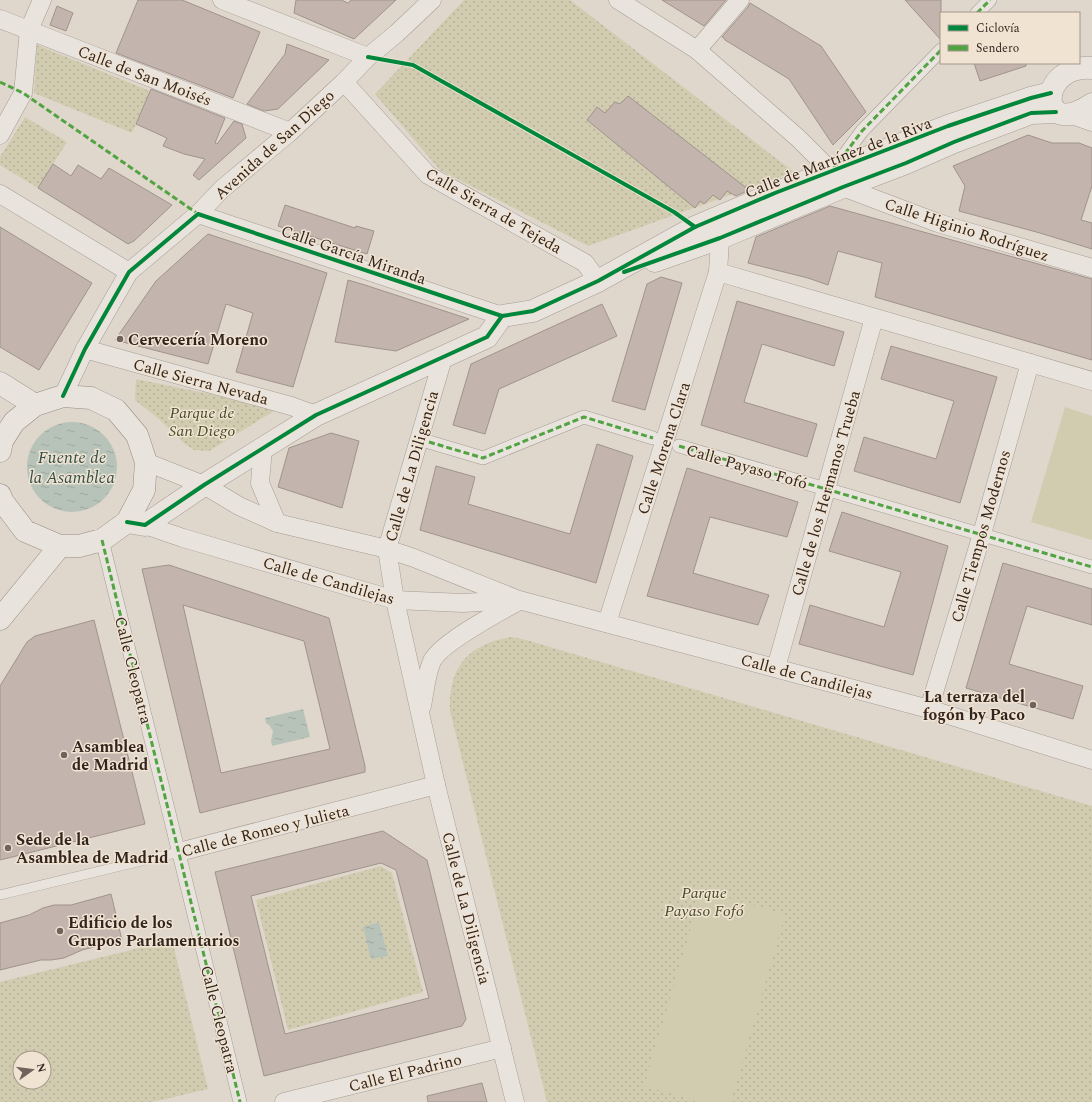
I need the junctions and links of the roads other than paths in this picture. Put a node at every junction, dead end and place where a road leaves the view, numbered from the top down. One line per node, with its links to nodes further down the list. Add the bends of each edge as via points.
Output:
1 (42, 0): 9 (street)
2 (222, 0): 12 (street)
3 (432, 0): 12 (street, Avenida de San Diego)
4 (618, 0): 10 (street)
5 (740, 0): 10 (street)
6 (990, 0): 7 (street)
7 (979, 12)
8 (0, 18): 9 (street, Calle de San Moisés)
9 (29, 30): 17 (street, Calle de San Moisés); 18 (street, via 23,93)
10 (697, 50): 19 (street, via 798,138)
11 (940, 51): 19 (street, via 862,131)
12 (368, 58): 14 (street, Avenida de San Diego)
13 (1092, 68): 15 (street, via 1073,70 1056,81)
14 (344, 82): 17 (street, Avenida de San Diego); 27 (street, Calle Sierra de Tejeda, via 428,175 585,262)
15 (1059, 107): 16 (street); 19 (street, Calle de Martínez de la Riva, via 1031,113 906,163); 19 (street, Calle de Martínez de la Riva, via 1031,98 948,126)
16 (1091, 110)
17 (290, 132): 21 (street, Avenida de San Diego, via 222,189)
18 (0, 135)
19 (838, 179): 22 (street, Calle de Martínez de la Riva, via 775,193); 23 (street, Calle de Martínez de la Riva); 24 (street, Calle Higinio Rodríguez, via 938,223)
20 (0, 194): 25 (street)
21 (198, 214): 25 (street, Avenida de San Diego); 28 (street, Calle García Miranda)
22 (721, 216): 23 (street, Calle Morena Clara); 27 (street, Calle de Martínez de la Riva, via 695,227)
23 (720, 238): 26 (street, Calle Morena Clara); 27 (street, Calle de Martínez de la Riva)
24 (1092, 268)
25 (129, 272): 30 (street, Avenida de San Diego)
26 (718, 272): 29 (street); 57 (street, Calle Morena Clara)
27 (598, 281): 28 (street, Calle de Martínez de la Riva, via 533,311)
28 (502, 316): 31 (street, via 487,337)
29 (874, 318): 32 (street); 45 (street, Calle de los Hermanos Trueba)
30 (85, 349): 35 (street, Avenida de San Diego); 37 (street, Calle Sierra Nevada, via 292,406)
31 (443, 358): 37 (street); 52 (street, Calle de La Diligencia)
32 (1030, 363): 33 (street); 49 (street, Calle Tiempos Modernos)
33 (1092, 381)
34 (0, 382): 36 (street)
35 (63, 396): 36 (street); 43 (street, via 91,398 116,410 137,434)
36 (35, 405): 42 (street, via 14,422 2,440)
37 (316, 415): 41 (street)
38 (653, 438): 39 (street, via 584,417 483,458)
39 (429, 442)
40 (679, 446): 45 (street, Calle Payaso Fofó)
41 (263, 448): 44 (street); 47 (street, via 260,483)
42 (0, 451)
43 (146, 462): 44 (street, Calle de Candilejas); 48 (street, via 144,490)
44 (204, 485): 47 (street, Calle de Candilejas, via 239,506); 48 (street)
45 (826, 489): 49 (street, Calle Payaso Fofó); 58 (street, Calle de los Hermanos Trueba)
46 (1, 501): 51 (street, via 25,531)
47 (277, 523): 52 (street, Calle de Candilejas)
48 (136, 524): 50 (street); 54 (street, Calle de Candilejas)
49 (982, 534): 53 (street, Calle Payaso Fofó); 59 (street, Calle Tiempos Modernos)
50 (102, 540): 51 (street, via 79,546); 63 (street, Calle Cleopatra)
51 (60, 546): 56 (street)
52 (387, 549): 54 (street, Calle de La Diligencia); 55 (street, Calle de Candilejas)
53 (1092, 567)
54 (395, 600): 55 (street, Calle de Candilejas, via 463,603); 60 (street, Calle de La Diligencia)
55 (519, 600): 57 (street, Calle de Candilejas); 60 (street, Calle de La Diligencia, via 445,646 433,660)
56 (0, 619)
57 (608, 623): 58 (street, Calle de Candilejas)
58 (776, 668): 59 (street, Calle de Candilejas)
59 (929, 709): 61 (street, Calle de Candilejas)
60 (421, 714): 62 (street, Calle de La Diligencia)
61 (1091, 757)
62 (436, 785): 63 (street, Calle de Romeo y Julieta); 65 (street, Calle de La Diligencia)
63 (179, 852): 64 (lane, Calle de Romeo y Julieta); 66 (street, Calle Cleopatra)
64 (0, 895)
65 (502, 1048): 67 (street, Calle El Padrino); 68 (street, Calle de La Diligencia)
66 (240, 1102)
67 (284, 1102)
68 (515, 1102)

